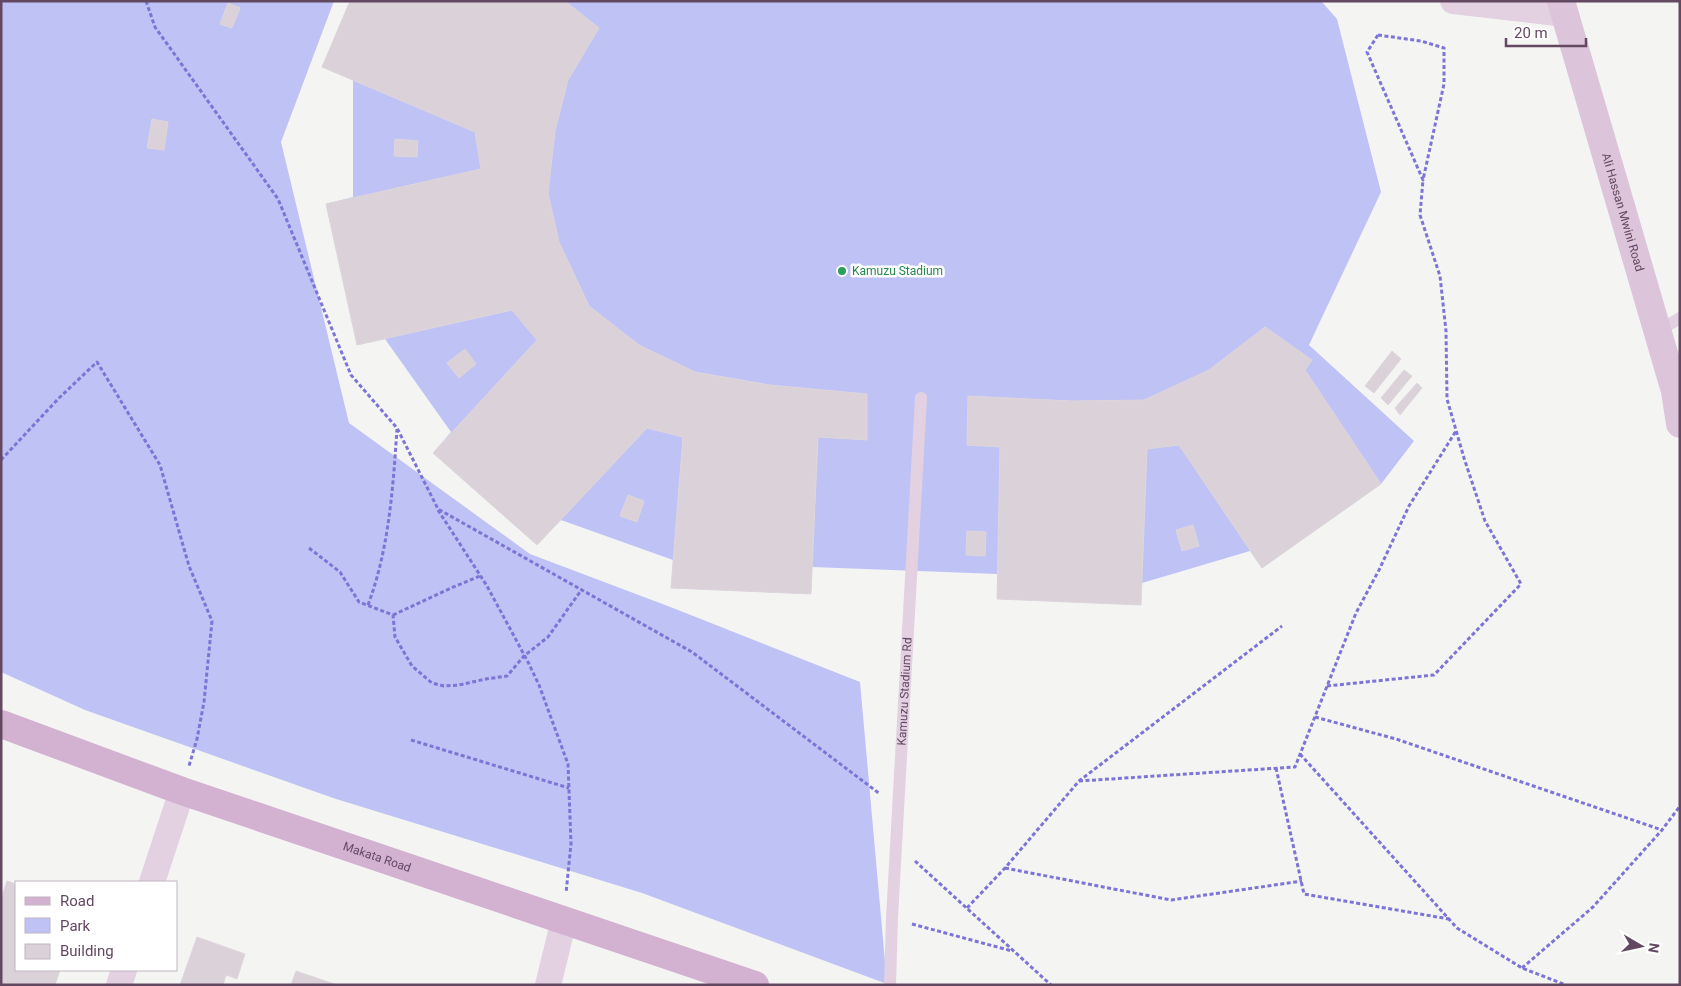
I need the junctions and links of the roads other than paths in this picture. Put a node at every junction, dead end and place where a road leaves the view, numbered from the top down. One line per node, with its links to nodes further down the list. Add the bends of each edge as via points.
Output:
1 (1453, 1): 2 (street)
2 (1563, 8): 3 (main road, Ali Hassan Mwini Road)
3 (1669, 325): 5 (main road, Ali Hassan Mwini Road)
4 (921, 398): 14 (lane, Kamuzu Stadium Rd)
5 (1680, 424)
6 (1, 724): 7 (main road, Makata Road)
7 (182, 791): 8 (street); 9 (main road, Makata Road)
8 (152, 881)
9 (564, 920): 12 (street); 13 (main road, Makata Road)
10 (124, 971): 11 (street)
11 (119, 985)
12 (548, 985)
13 (755, 985)
14 (890, 985)

